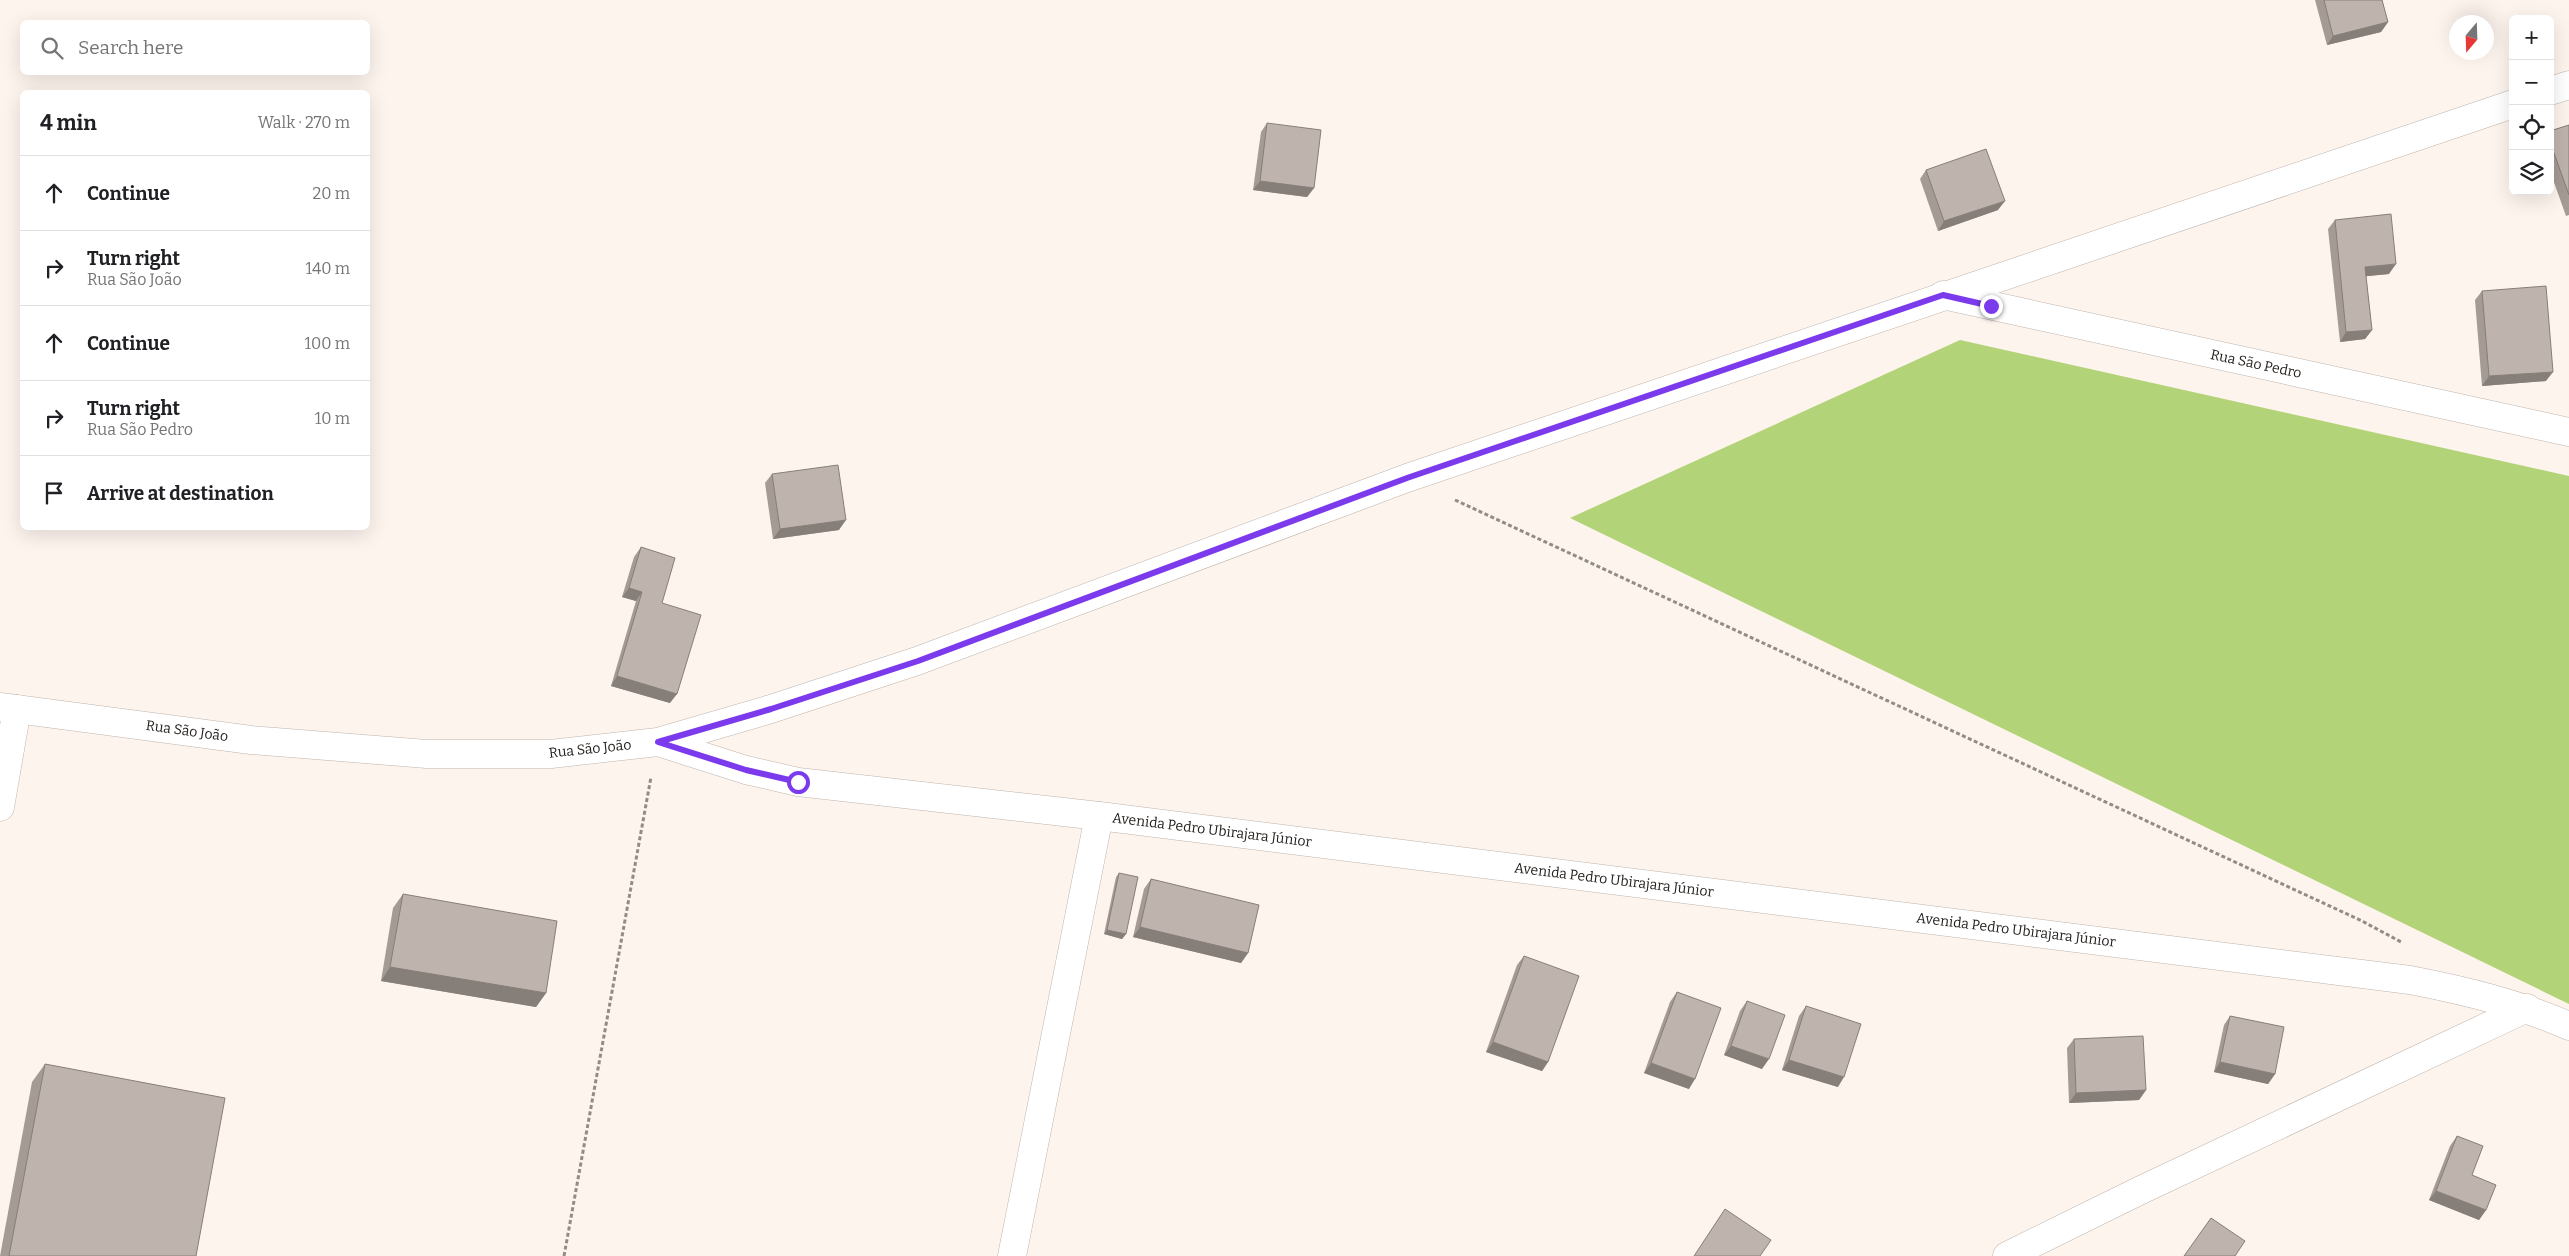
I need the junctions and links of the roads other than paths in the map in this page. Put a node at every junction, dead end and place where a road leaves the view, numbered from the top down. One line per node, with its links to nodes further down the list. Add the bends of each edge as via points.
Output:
1 (2569, 85): 2 (street)
2 (2554, 90)
3 (2510, 105): 4 (street, Rua São João)
4 (1943, 295): 5 (street, Rua São Pedro); 7 (street, Rua São João, via 1407,478 918,661)
5 (2569, 432)
6 (8, 708): 7 (street, Rua São João, via 251,740 427,754 551,754); 8 (street)
7 (658, 742): 9 (street, Avenida Pedro Ubirajara Júnior, via 746,770 798,782)
8 (0, 807)
9 (1100, 816): 10 (street, Avenida Pedro Ubirajara Júnior, via 2410,980 2472,992); 12 (street)
10 (2527, 1008): 11 (street, Avenida Pedro Ubirajara Júnior); 13 (street)
11 (2569, 1026)
12 (1012, 1256)
13 (2007, 1256)

